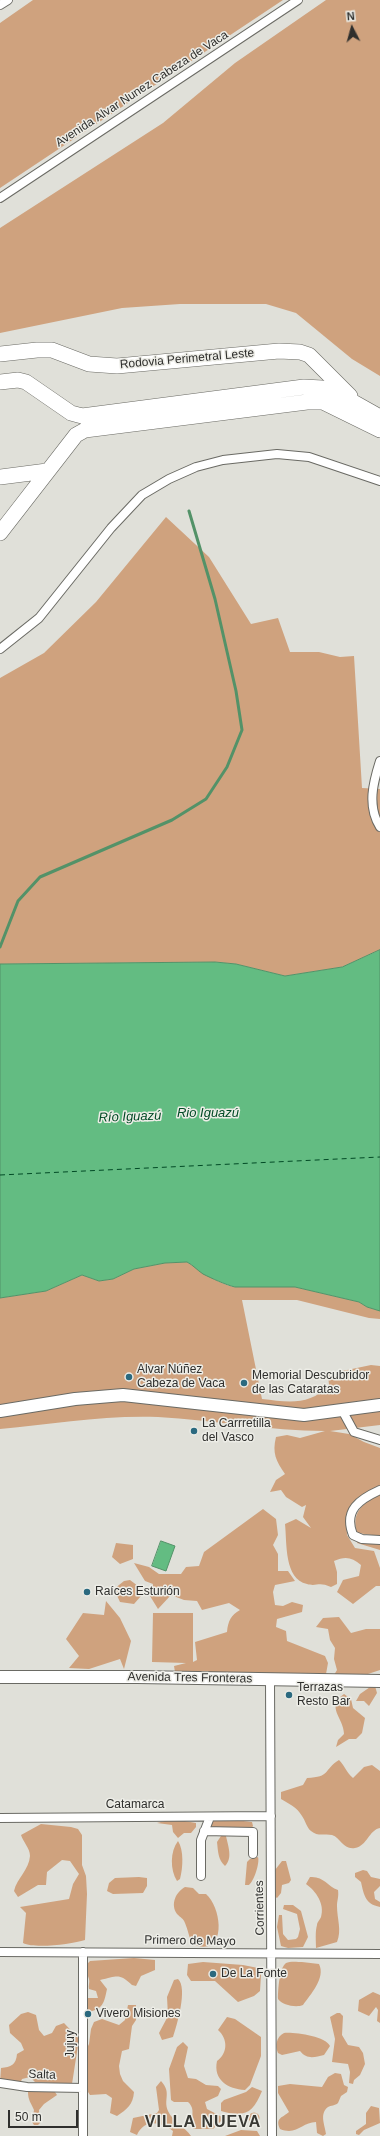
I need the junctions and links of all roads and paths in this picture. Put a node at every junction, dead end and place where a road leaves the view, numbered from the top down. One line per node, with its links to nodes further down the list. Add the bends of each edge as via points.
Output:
1 (8, 0): 3 (street)
2 (298, 0): 4 (street, Avenida Alvar Nunez Cabeza de Vaca)
3 (0, 5)
4 (0, 198)
5 (0, 354): 7 (highway, Rodovia Perimetral Leste, via 52,350 89,364 117,366 279,351 300,352 312,358)
6 (0, 382): 7 (highway, Rodovia Perimetral Leste, via 26,382 71,413 82,416 304,387 322,388)
7 (356, 402): 8 (highway, Rodovia Perimetral Leste)
8 (380, 417)
9 (380, 430): 10 (highway, via 323,402 110,426 85,430 76,435)
10 (48, 471): 11 (highway); 13 (highway)
11 (0, 477)
12 (380, 481): 14 (street, via 309,457 277,454 223,460 196,467 168,479 142,495 111,528 39,618)
13 (0, 533)
14 (0, 649)
15 (380, 761): 16 (street, via 371,799)
16 (380, 827)
17 (380, 1405): 18 (main road)
18 (342, 1410): 19 (main road, via 304,1415 123,1395 75,1399); 20 (street, via 354,1432)
19 (0, 1411)
20 (380, 1440)
21 (380, 1490): 22 (street, via 364,1497 354,1507 350,1527 353,1535 362,1539)
22 (380, 1540)
23 (0, 1677): 24 (main road, Avenida Tres Fronteras)
24 (270, 1679): 25 (main road, Avenida Tres Fronteras); 26 (street, Corrientes)
25 (380, 1681)
26 (271, 1816): 27 (street, Catamarca); 34 (street, Corrientes)
27 (210, 1817): 28 (street, Catamarca); 29 (street)
28 (0, 1818)
29 (204, 1831): 30 (street, via 253,1832); 31 (street, via 201,1840)
30 (253, 1854)
31 (201, 1876)
32 (0, 1952): 33 (street, Primero de Mayo)
33 (83, 1952): 34 (street, Primero de Mayo); 37 (street, Jujuy)
34 (273, 1954): 35 (street, Primero de Mayo); 39 (street, Corrientes)
35 (380, 1954)
36 (0, 2083): 37 (street, Salta, via 27,2087)
37 (83, 2088): 38 (street, Jujuy)
38 (83, 2136)
39 (272, 2136)

